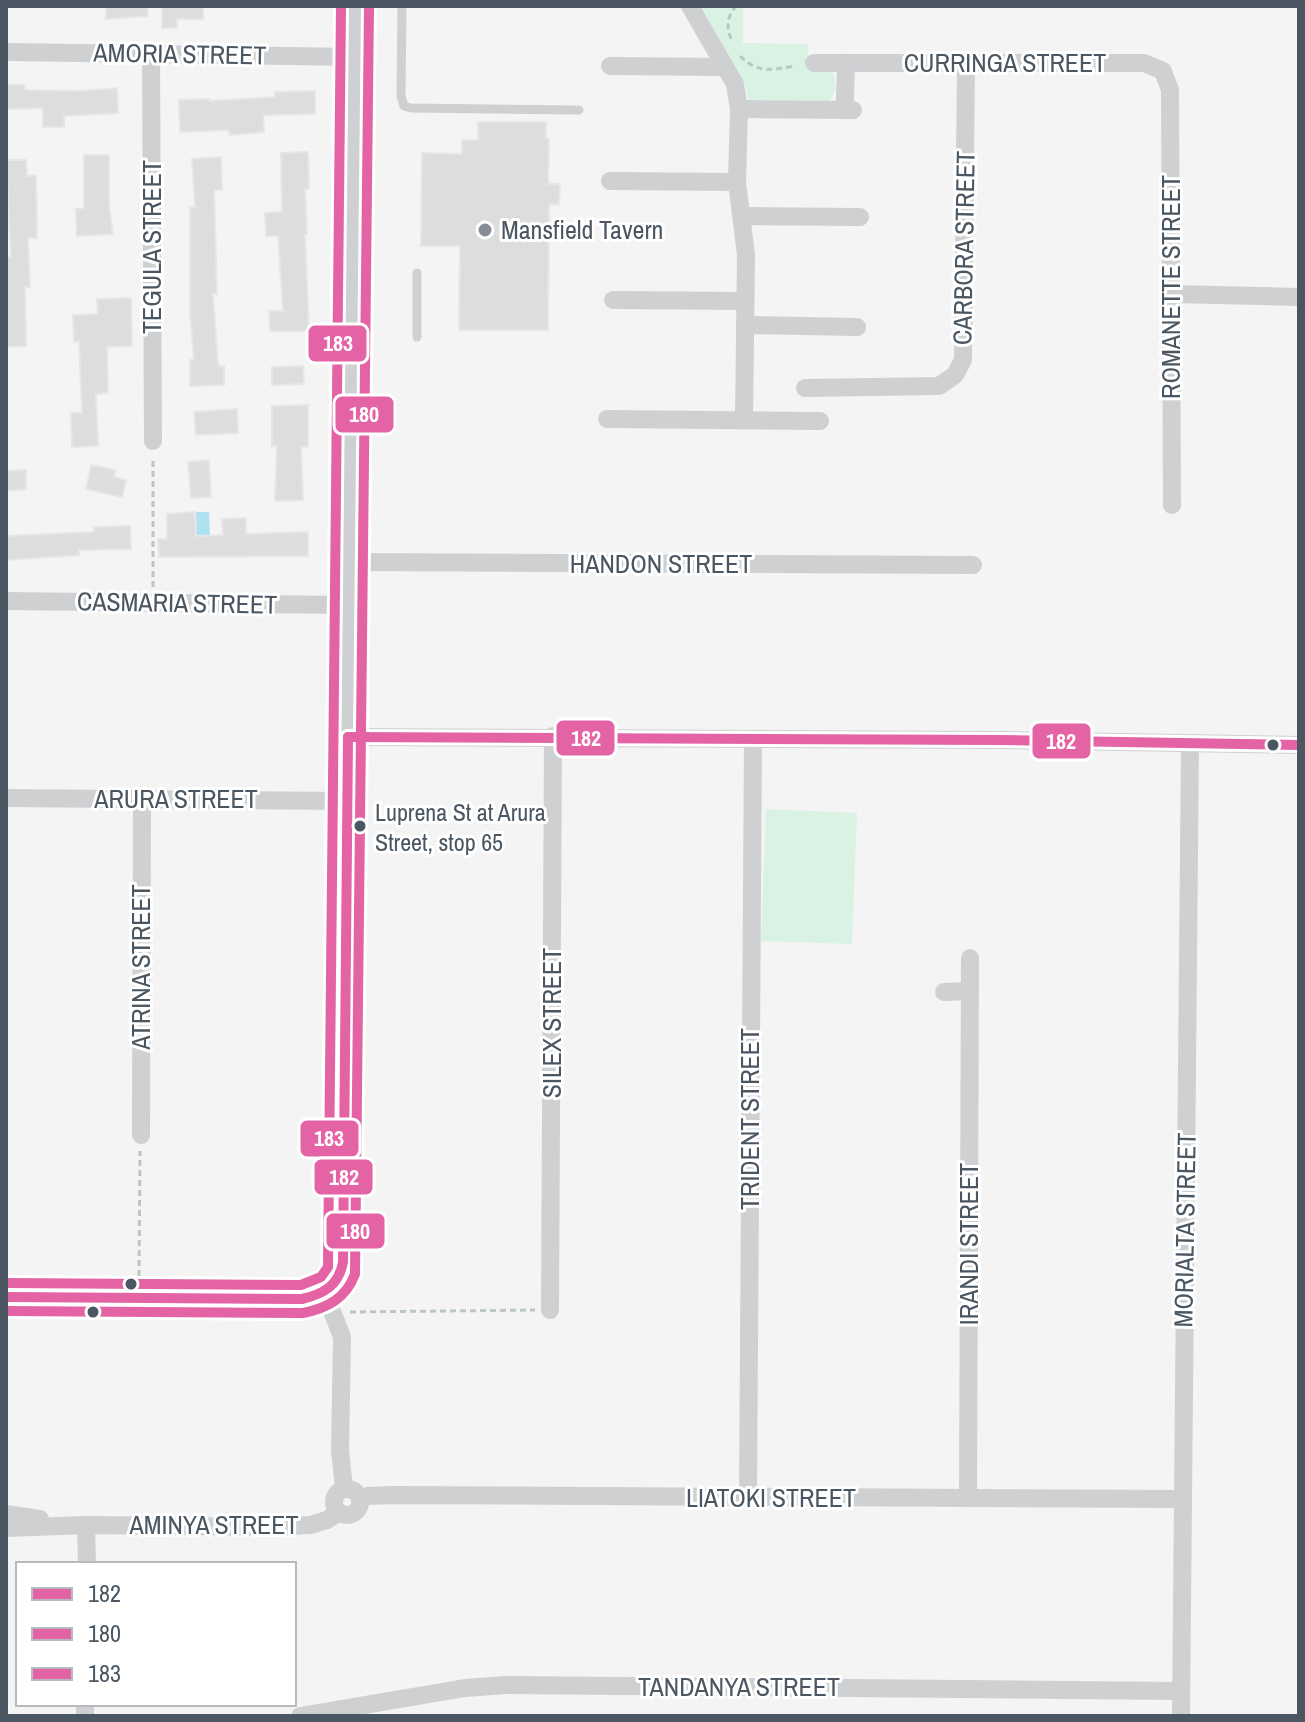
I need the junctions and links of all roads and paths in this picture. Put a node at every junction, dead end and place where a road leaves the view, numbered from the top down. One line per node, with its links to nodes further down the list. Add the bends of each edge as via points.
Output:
1 (355, 6): 8 (street)
2 (402, 6): 16 (lane, via 404,106)
3 (690, 6): 9 (street)
4 (736, 6): 5 (path, via 729,14)
5 (731, 40)
6 (6, 52): 7 (street, AMORIA STREET)
7 (151, 54): 8 (street, AMORIA STREET); 33 (street, TEGULA STREET)
8 (354, 57): 35 (street)
9 (730, 59): 11 (path, via 769,71); 13 (street); 15 (street)
10 (966, 62): 12 (street, CURRINGA STREET); 14 (street, CURRINGA STREET, via 1144,63); 29 (street, CARBORA STREET, via 963,360 955,375 939,386 834,398)
11 (814, 63): 12 (street, CURRINGA STREET)
12 (846, 63): 15 (street, via 849,105)
13 (610, 66)
14 (1163, 71): 22 (street, ROMANETTE STREET, via 1170,90)
15 (739, 109): 18 (street)
16 (579, 110)
17 (610, 181): 18 (street)
18 (737, 182): 19 (street)
19 (742, 216): 20 (street); 25 (street)
20 (860, 217)
21 (417, 273): 28 (lane)
22 (1171, 294): 23 (street); 34 (street, ROMANETTE STREET)
23 (1299, 297)
24 (613, 300): 25 (street)
25 (745, 301): 26 (street)
26 (745, 325): 27 (street); 31 (street)
27 (857, 327)
28 (417, 337)
29 (805, 388)
30 (607, 419): 31 (street)
31 (744, 420): 32 (street)
32 (820, 421)
33 (153, 441): 38 (path)
34 (1172, 505)
35 (349, 562): 36 (street, HANDON STREET); 39 (street)
36 (973, 565)
37 (6, 601): 38 (street, CASMARIA STREET)
38 (153, 602): 39 (street, CASMARIA STREET)
39 (349, 605): 41 (street)
40 (553, 736): 41 (street); 42 (street); 55 (street, SILEX STREET)
41 (348, 737): 47 (street)
42 (753, 739): 43 (street); 59 (street, TRIDENT STREET)
43 (1190, 744): 44 (street); 60 (street, MORIALTA STREET)
44 (1299, 745)
45 (6, 798): 46 (street, ARURA STREET)
46 (142, 799): 47 (street, ARURA STREET); 51 (street, ATRINA STREET)
47 (347, 801): 52 (street, via 343,1262 341,1276)
48 (970, 958): 49 (street, IRANDI STREET)
49 (970, 991): 50 (street); 58 (street, IRANDI STREET)
50 (944, 992)
51 (141, 1135): 54 (path)
52 (325, 1293): 54 (street, via 302,1299); 57 (street, via 342,1337 340,1451)
53 (6, 1297): 54 (street)
54 (138, 1300)
55 (550, 1310): 56 (path)
56 (347, 1312)
57 (352, 1494): 59 (street, LIATOKI STREET); 62 (street, AMINYA STREET, via 355,1512 339,1512 310,1525)
58 (968, 1497): 59 (street, LIATOKI STREET); 60 (street, LIATOKI STREET)
59 (748, 1498)
60 (1183, 1499): 65 (street, MORIALTA STREET)
61 (6, 1514): 62 (street, AMINYA STREET)
62 (86, 1525): 63 (street, AMINYA STREET); 64 (street)
63 (6, 1528)
64 (87, 1562)
65 (1181, 1691): 66 (street, TANDANYA STREET, via 506,1685); 67 (street, MORIALTA STREET)
66 (300, 1716)
67 (1181, 1716)

